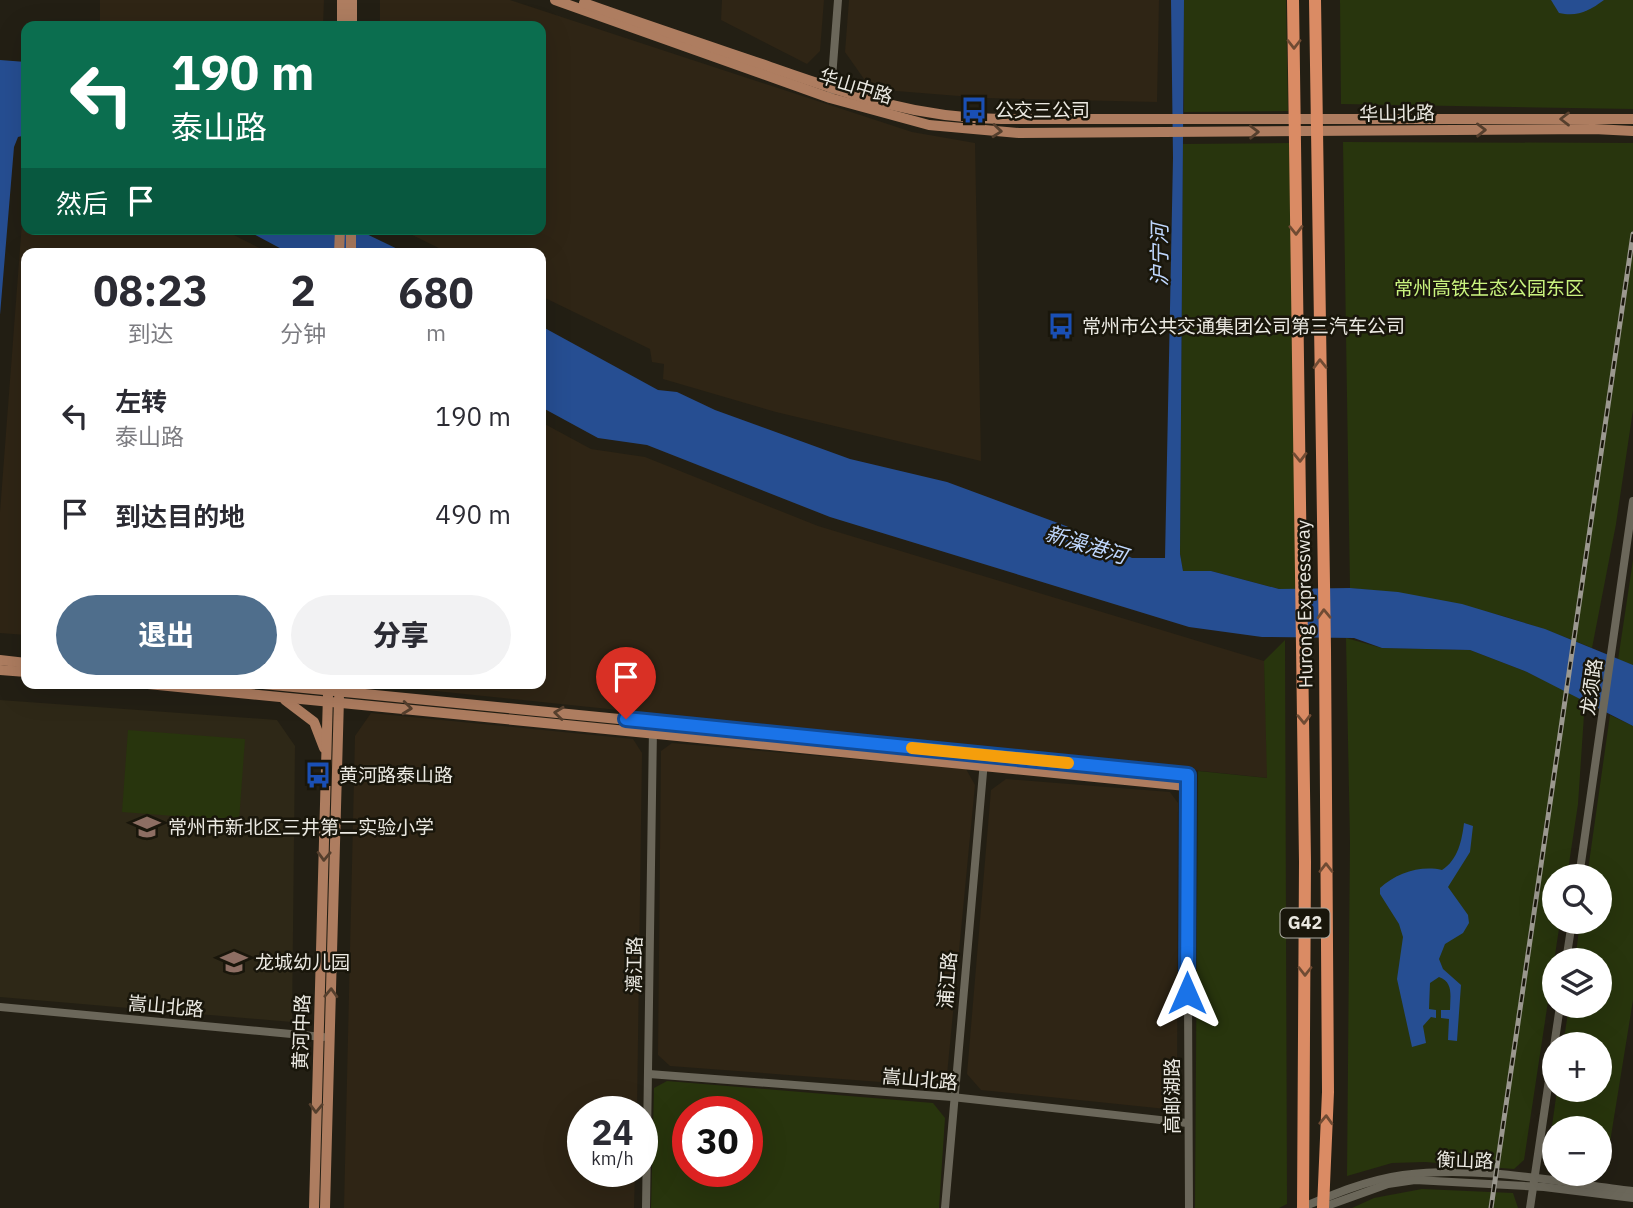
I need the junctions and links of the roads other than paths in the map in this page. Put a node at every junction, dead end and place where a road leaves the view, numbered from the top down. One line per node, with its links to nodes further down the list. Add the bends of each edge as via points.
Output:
1 (342, 0): 8 (main road)
2 (354, 0): 9 (main road)
3 (555, 0): 10 (main road, 华山中路)
4 (574, 0): 10 (main road, 华山中路)
5 (838, 0): 10 (street)
6 (1293, 0): 44 (highway, Hurong Expressway / G42, one-way to 44, via 1306,862)
7 (1315, 0): 50 (highway, Hurong Expressway / G42, one-way to 7, via 1328,1092)
8 (348, 21)
9 (350, 21)
10 (830, 93): 11 (main road, 华山中路, via 900,109 976,118); 14 (main road, 华山中路, one-way to 14, via 929,125 1019,133)
11 (1163, 118): 12 (main road, 华山北路, one-way to 11)
12 (1633, 119)
13 (1633, 131): 14 (main road, 华山北路, one-way to 13)
14 (1161, 133)
15 (1633, 501): 16 (street, 龙须路)
16 (1630, 539): 34 (street, 龙须路)
17 (0, 660): 18 (main road)
18 (21, 662)
19 (0, 670): 20 (main road)
20 (21, 672)
21 (199, 689): 26 (main road)
22 (308, 689): 24 (main road)
23 (366, 689): 25 (main road)
24 (334, 692): 25 (main road); 26 (main road); 28 (main road, one-way to 28); 30 (main road, 黄河中路); 37 (main road, 黄河中路, one-way to 24)
25 (377, 695): 27 (main road, one-way to 25)
26 (281, 697): 30 (main road, via 314,722)
27 (654, 722): 28 (street, 漓江路); 29 (main road)
28 (652, 733): 31 (main road); 38 (street, 漓江路)
29 (986, 755): 31 (street, 浦江路); 32 (main road)
30 (326, 760): 37 (main road, 黄河中路, one-way to 37)
31 (983, 766): 33 (main road); 39 (street, 浦江路)
32 (1188, 775): 33 (street, 高邮湖路)
33 (1186, 786): 40 (street, 高邮湖路)
34 (1581, 864)
35 (0, 1007): 37 (street, 嵩山北路)
36 (1558, 1018): 41 (street)
37 (324, 1037): 45 (main road, 黄河中路, one-way to 45); 46 (main road, 黄河中路)
38 (649, 1074): 39 (street, 嵩山北路); 47 (street, 漓江路)
39 (952, 1097): 40 (street, 嵩山北路); 48 (street, 浦江路)
40 (1187, 1123): 49 (street, 高邮湖路)
41 (1533, 1183): 42 (street, 衡山路); 43 (street, 衡山路); 44 (street, 衡山路, via 1459,1173 1403,1175); 50 (street, 衡山路, via 1415,1180 1388,1184); 51 (street)
42 (1633, 1191)
43 (1633, 1198)
44 (1302, 1204)
45 (314, 1208)
46 (325, 1208)
47 (646, 1208)
48 (945, 1208)
49 (1189, 1208)
50 (1322, 1208)
51 (1530, 1208)

